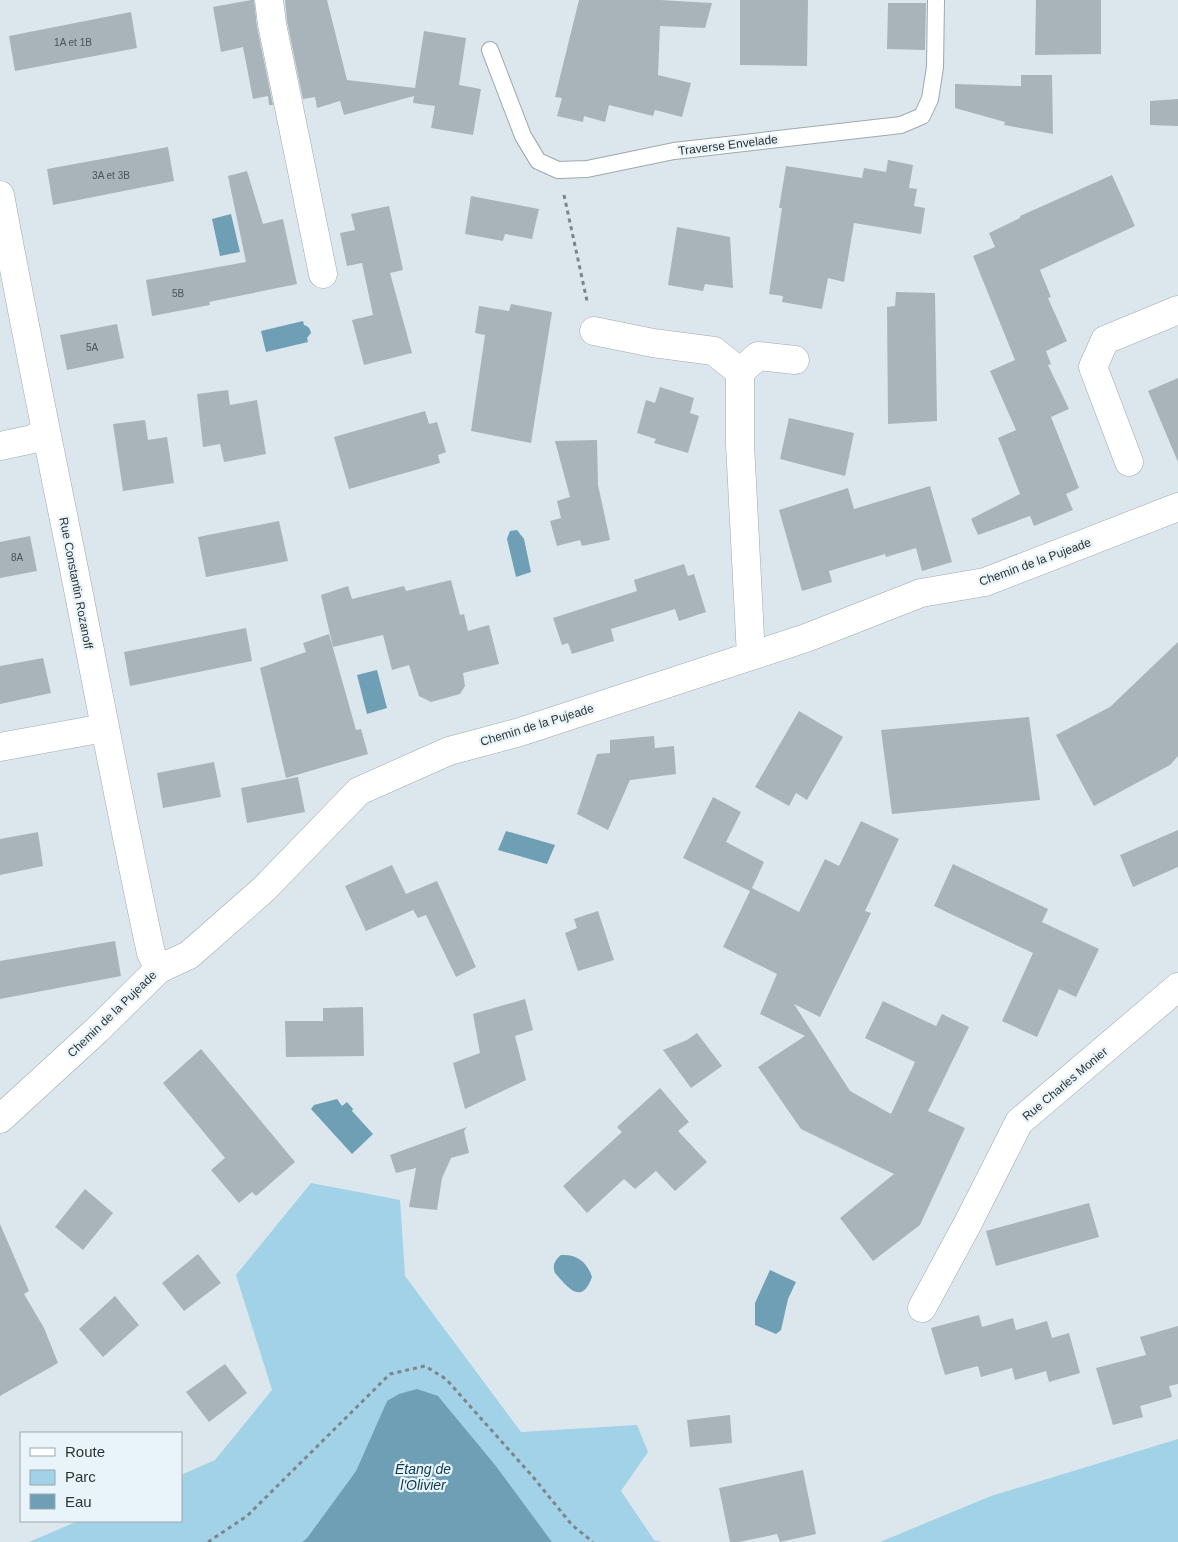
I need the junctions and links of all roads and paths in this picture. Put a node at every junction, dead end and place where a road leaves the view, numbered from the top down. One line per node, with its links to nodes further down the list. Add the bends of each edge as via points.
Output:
1 (269, 0): 6 (street)
2 (936, 0): 4 (lane, Traverse Envelade, via 935,67 930,99 922,116 901,124 674,152 587,169)
3 (490, 50): 4 (lane, via 523,136 538,161)
4 (558, 170): 8 (path)
5 (0, 195): 11 (street, Rue Constantin Rozanoff)
6 (323, 274)
7 (1178, 310): 13 (street, via 1105,340 1093,366)
8 (594, 331): 10 (street, via 714,351)
9 (795, 360): 10 (street, via 758,356)
10 (740, 372): 15 (street, via 740,444)
11 (46, 431): 12 (street, via 33,439); 16 (street, Rue Constantin Rozanoff)
12 (0, 446)
13 (1129, 462)
14 (1178, 507): 15 (street, Chemin de la Pujeade, via 985,582 921,593)
15 (751, 656): 18 (street, Chemin de la Pujeade, via 520,732 449,751 359,790 264,889 189,955)
16 (104, 728): 17 (street); 18 (street, Rue Constantin Rozanoff, via 151,953)
17 (0, 747)
18 (159, 969): 20 (street, Chemin de la Pujeade)
19 (1178, 987): 21 (street, Rue Charles Monier, via 1019,1122)
20 (0, 1119)
21 (922, 1308)
22 (208, 1542): 23 (path, via 247,1516 390,1374 425,1366 446,1379 572,1525)
23 (593, 1542)

